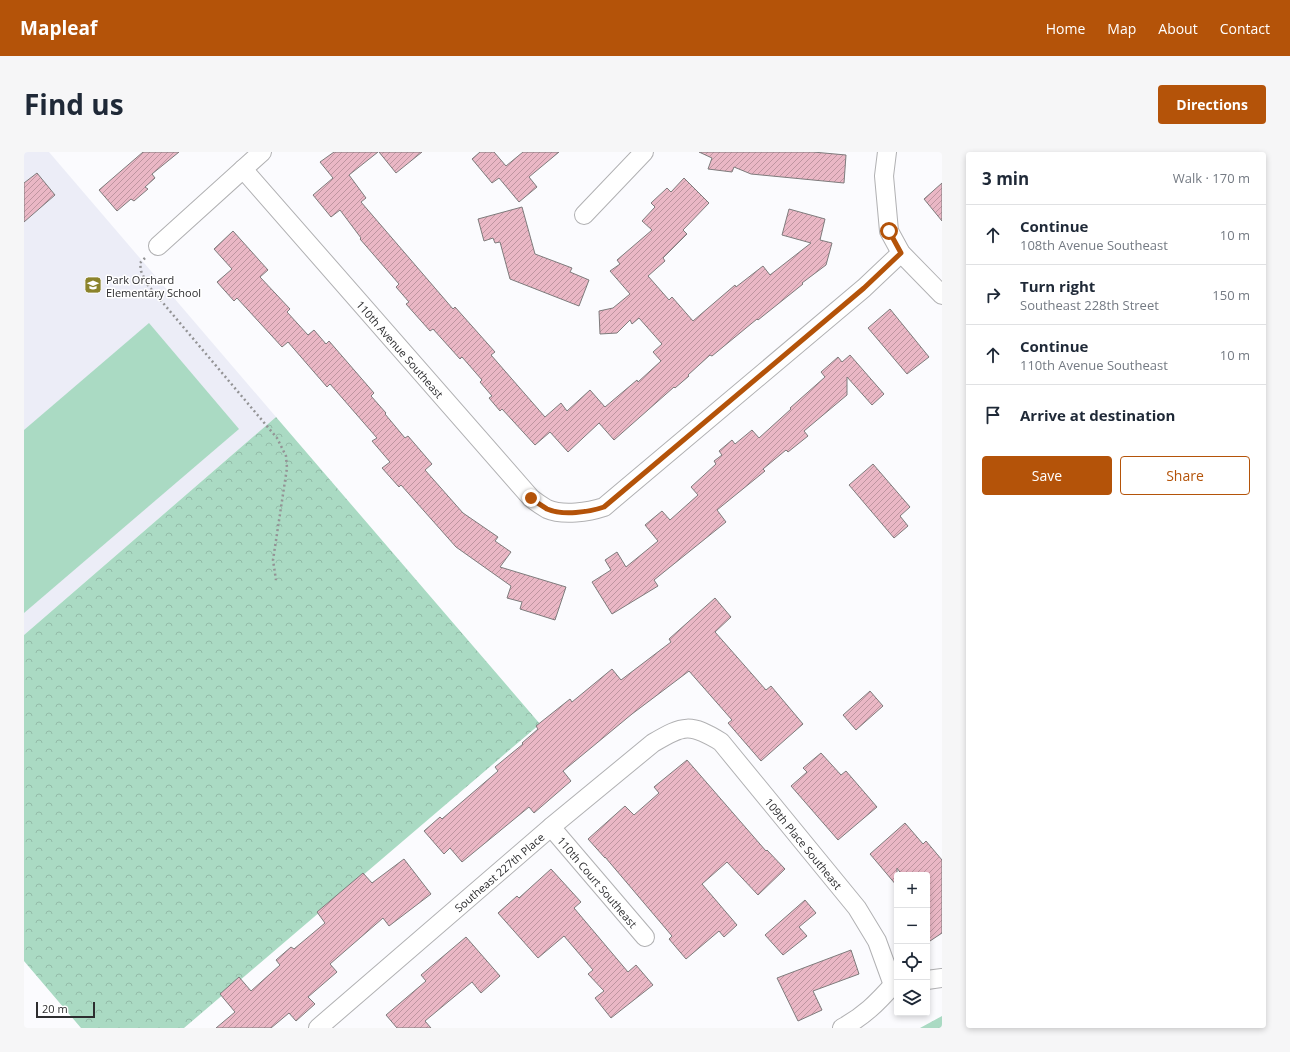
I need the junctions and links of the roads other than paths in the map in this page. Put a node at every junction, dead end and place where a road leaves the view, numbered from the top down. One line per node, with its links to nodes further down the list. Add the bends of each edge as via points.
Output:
1 (262, 152): 4 (street)
2 (644, 152): 5 (street)
3 (887, 152): 7 (street, via 884,176 889,231)
4 (243, 169): 6 (street); 7 (street, 110th Avenue Southeast, via 531,498 548,510 568,513 604,507 864,288)
5 (584, 215)
6 (158, 246)
7 (901, 253): 8 (street)
8 (942, 295)
9 (687, 728): 10 (street, Southeast 227th Place, via 653,743); 14 (street, 109th Place Southeast, via 704,732 722,742 858,908 877,941)
10 (552, 827): 11 (street, 110th Court Southeast); 16 (street, Southeast 227th Place)
11 (645, 937)
12 (942, 978): 13 (street)
13 (930, 980)
14 (894, 982)
15 (894, 985): 17 (street, via 875,1005)
16 (318, 1028)
17 (842, 1028)

